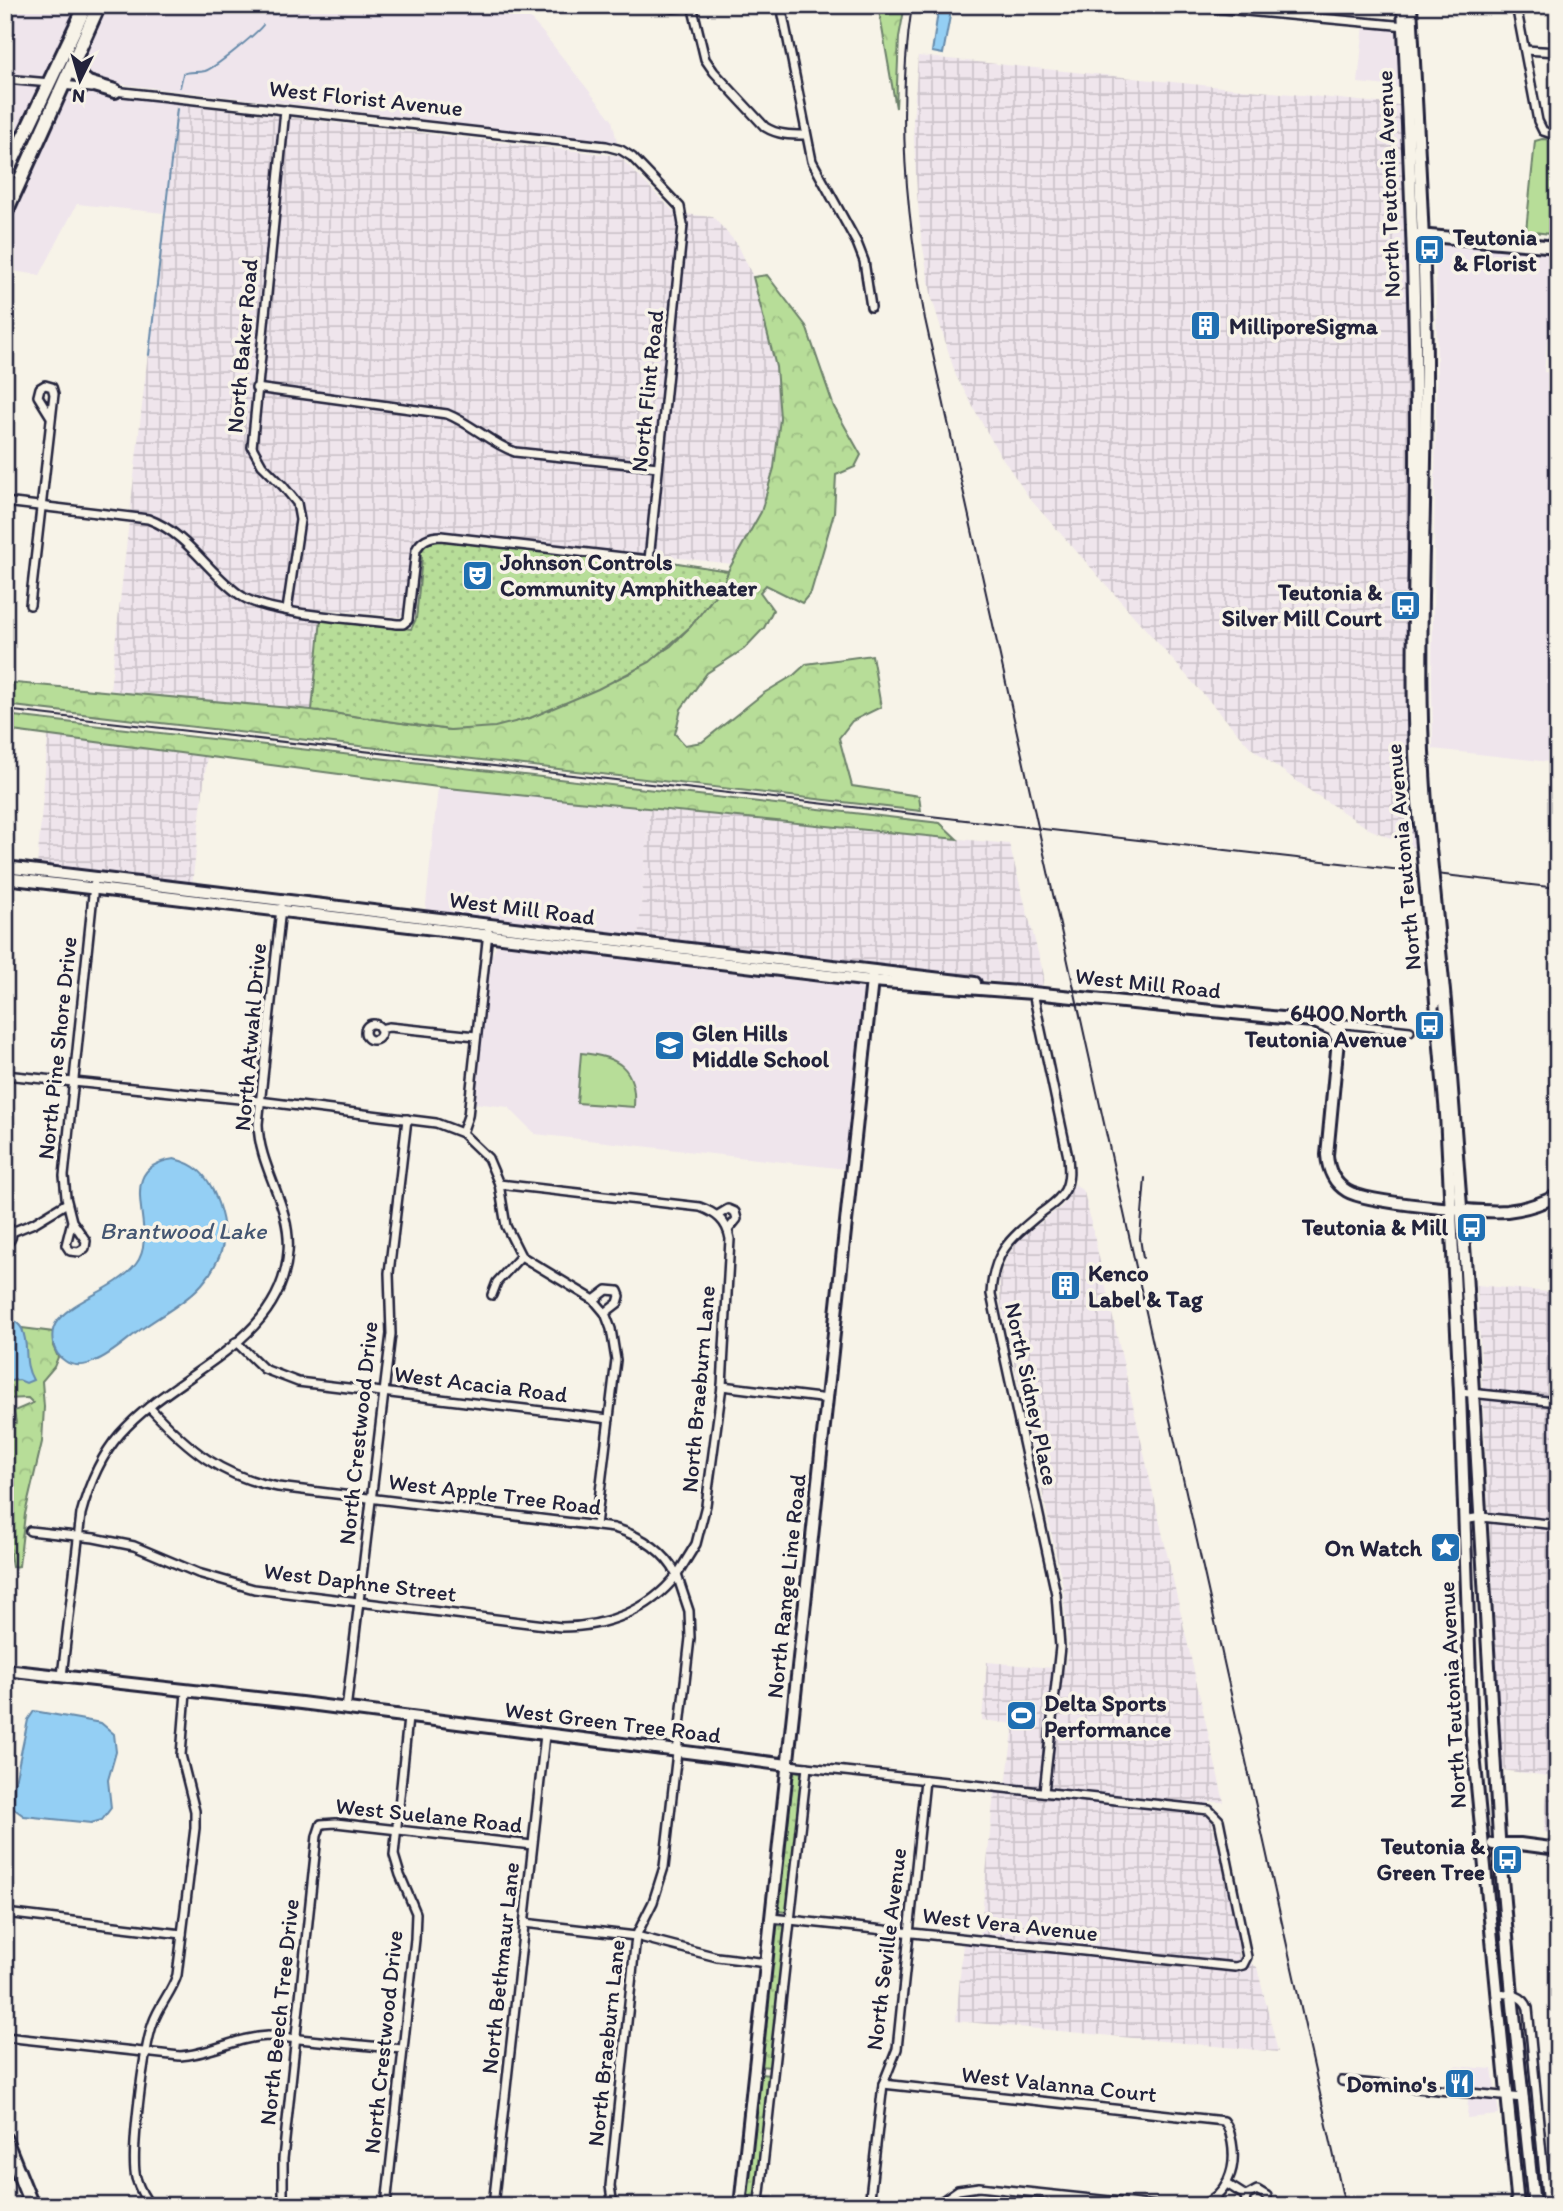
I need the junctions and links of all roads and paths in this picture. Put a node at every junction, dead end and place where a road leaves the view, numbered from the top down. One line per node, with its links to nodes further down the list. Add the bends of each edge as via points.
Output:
1 (86, 5): 15 (main road)
2 (99, 5): 13 (main road)
3 (656, 5): 9 (street)
4 (782, 5): 19 (street)
5 (1183, 5): 10 (street)
6 (1403, 5): 10 (main road, North Teutonia Avenue)
7 (1411, 5): 10 (main road, North Teutonia Avenue)
8 (1517, 5): 11 (street)
9 (692, 6): 19 (street, via 701,48 714,72 765,127 775,133)
10 (1408, 27): 27 (main road, North Teutonia Avenue)
11 (1525, 50): 12 (street); 20 (street, via 1538,119 1544,131)
12 (1558, 52)
13 (71, 69): 16 (main road); 17 (main road, via 88,83)
14 (5, 79): 15 (street, West Florist Avenue)
15 (50, 83): 16 (street, West Florist Avenue); 21 (main road)
16 (64, 85): 17 (street, West Florist Avenue); 23 (main road)
17 (115, 91): 18 (street, West Florist Avenue)
18 (285, 110): 26 (street, West Florist Avenue, via 613,147 632,156 680,208); 30 (street, North Baker Road)
19 (805, 135): 29 (street, via 812,161 864,261)
20 (1558, 136)
21 (21, 141): 22 (main road); 23 (main road)
22 (16, 154): 23 (main road); 24 (main road)
23 (33, 154): 25 (main road)
24 (5, 176)
25 (5, 214)
26 (683, 225): 32 (street, North Flint Road)
27 (1417, 235): 28 (main road); 37 (main road, North Teutonia Avenue, via 1413,722)
28 (1558, 247)
29 (871, 307)
30 (256, 388): 32 (street, via 447,414 463,420 497,446 515,452); 36 (street, North Baker Road, via 252,447 297,503 300,520)
31 (51, 417): 34 (street)
32 (658, 467): 36 (street, North Flint Road, via 649,560 435,536 425,538 416,550 406,622)
33 (5, 502): 34 (street)
34 (40, 506): 35 (street); 36 (street, via 158,523 179,536 236,592)
35 (30, 605)
36 (287, 610)
37 (1425, 836): 57 (main road, North Teutonia Avenue, bridge); 58 (main road, North Teutonia Avenue, bridge, via 1446,1012)
38 (5, 867): 40 (main road, West Mill Road)
39 (5, 878): 40 (main road, West Mill Road)
40 (95, 883): 41 (main road, West Mill Road); 50 (street, North Pine Shore Drive)
41 (281, 906): 42 (main road, West Mill Road); 51 (street, North Atwahl Drive)
42 (488, 931): 43 (main road, West Mill Road); 48 (street)
43 (872, 976): 44 (main road, West Mill Road); 74 (main road, North Range Line Road)
44 (1033, 993): 46 (main road, West Mill Road, via 1312,1021); 97 (street, North Sidney Place, via 1069,1177 1058,1200 1003,1248 991,1294 1056,1594 1060,1647)
45 (380, 1029): 48 (street)
46 (1333, 1030): 47 (street, via 1346,1024); 57 (main road, via 1338,1046 1327,1164 1334,1179 1359,1196)
47 (1410, 1031)
48 (476, 1036): 53 (street)
49 (5, 1075): 50 (street)
50 (73, 1082): 51 (street); 56 (street, North Pine Shore Drive, via 64,1176)
51 (259, 1101): 52 (street); 69 (street, North Atwahl Drive, via 258,1136 287,1221 288,1252 285,1275 273,1302)
52 (407, 1119): 53 (street); 71 (street, North Crestwood Drive, via 389,1273 391,1334)
53 (462, 1133): 54 (street, via 481,1149)
54 (499, 1184): 59 (street, via 692,1206); 65 (street, via 503,1216)
55 (1558, 1195): 58 (main road, via 1521,1209)
56 (67, 1203): 60 (street, North Pine Shore Drive); 63 (street)
57 (1450, 1208): 58 (main road); 72 (main road, North Teutonia Avenue)
58 (1462, 1209): 73 (main road, North Teutonia Avenue)
59 (718, 1215): 62 (street); 62 (street, North Braeburn Lane, via 728,1209 735,1212 737,1219)
60 (72, 1221)
61 (5, 1224): 63 (street)
62 (728, 1230): 70 (street, North Braeburn Lane, via 731,1247)
63 (12, 1231): 64 (street)
64 (5, 1244)
65 (521, 1256): 66 (street, via 497,1282); 67 (street)
66 (492, 1295)
67 (594, 1300): 68 (street); 68 (street, via 607,1290 618,1291 618,1303)
68 (605, 1313): 77 (street, via 616,1360)
69 (236, 1342): 71 (street, West Acacia Road, via 264,1370 298,1382); 76 (street, North Atwahl Drive)
70 (722, 1385): 74 (street); 85 (street, North Braeburn Lane, via 702,1525)
71 (384, 1392): 77 (street, West Acacia Road); 78 (street, North Crestwood Drive)
72 (1460, 1392): 73 (street); 80 (main road, North Teutonia Avenue)
73 (1474, 1394): 75 (street); 79 (main road, North Teutonia Avenue)
74 (828, 1399): 94 (main road, North Range Line Road)
75 (1558, 1402)
76 (149, 1407): 78 (street, West Apple Tree Road, via 183,1443 234,1474 263,1484); 84 (street, North Atwahl Drive, via 122,1432 99,1464 87,1492)
77 (609, 1419): 81 (street)
78 (371, 1498): 81 (street, West Apple Tree Road); 86 (street, North Crestwood Drive)
79 (1481, 1517): 80 (street); 82 (street); 101 (main road, North Teutonia Avenue)
80 (1464, 1520): 100 (main road, North Teutonia Avenue, via 1472,1734)
81 (596, 1525): 85 (street, West Apple Tree Road, via 642,1539 663,1554)
82 (1558, 1525)
83 (30, 1531): 84 (street, West Daphne Street)
84 (78, 1536): 86 (street, West Daphne Street, via 134,1546 238,1586); 88 (street, North Atwahl Drive)
85 (677, 1575): 86 (street, West Daphne Street, via 633,1612 590,1626 561,1627); 93 (street, North Braeburn Lane, via 691,1629)
86 (359, 1601): 90 (street, North Crestwood Drive)
87 (5, 1670): 88 (main road, West Green Tree Road)
88 (62, 1676): 89 (main road, West Green Tree Road)
89 (186, 1692): 90 (main road, West Green Tree Road); 109 (street, via 181,1755 196,1818)
90 (346, 1710): 91 (main road, West Green Tree Road)
91 (408, 1718): 92 (main road, West Green Tree Road); 99 (street, North Crestwood Drive)
92 (545, 1735): 93 (main road, West Green Tree Road); 102 (street, North Bethmaur Lane)
93 (676, 1751): 94 (main road, West Green Tree Road); 110 (street, North Braeburn Lane, via 664,1867)
94 (788, 1765): 95 (street, West Green Tree Road); 105 (main road, North Range Line Road)
95 (807, 1767): 96 (street, West Green Tree Road); 106 (street)
96 (925, 1780): 97 (street, West Green Tree Road); 108 (street, North Seville Avenue)
97 (1044, 1792): 112 (street, West Green Tree Road, via 1215,1814 1247,1951)
98 (321, 1824): 99 (street, West Suelane Road); 115 (street, North Beech Tree Drive)
99 (396, 1829): 102 (street, West Suelane Road); 117 (street, North Crestwood Drive, via 394,1855 416,1913)
100 (1483, 1844): 101 (main road); 113 (main road, North Teutonia Avenue)
101 (1499, 1844): 103 (main road); 114 (main road, North Teutonia Avenue)
102 (532, 1845): 107 (street, North Bethmaur Lane)
103 (1558, 1849)
104 (5, 1913): 109 (street)
105 (771, 1917): 106 (street, West Vera Avenue); 111 (main road, North Range Line Road)
106 (789, 1920): 108 (street, West Vera Avenue); 120 (street)
107 (524, 1923): 110 (street); 136 (street, North Bethmaur Lane)
108 (908, 1933): 112 (street, West Vera Avenue); 122 (street, North Seville Avenue, via 897,2049)
109 (182, 1934): 118 (street, via 177,1975 153,2020)
110 (636, 1936): 111 (street, via 717,1958); 137 (street, North Braeburn Lane, via 610,2186)
111 (767, 1963): 119 (main road, North Range Line Road)
112 (1244, 1964)
113 (1496, 1993): 114 (street); 123 (main road, North Teutonia Avenue)
114 (1511, 1995): 124 (main road, North Teutonia Avenue); 147 (street, via 1525,2001 1528,2008)
115 (296, 2037): 117 (street); 118 (street, via 246,2038 195,2055); 134 (street, North Beech Tree Drive, via 283,2159)
116 (5, 2038): 118 (street)
117 (402, 2049): 135 (street, North Crestwood Drive)
118 (145, 2053): 133 (street, via 134,2155 136,2177)
119 (755, 2069): 120 (street); 130 (main road, North Range Line Road)
120 (772, 2071): 129 (street)
121 (1342, 2081): 123 (street)
122 (883, 2084): 127 (street, West Valanna Court, via 1220,2120 1229,2128 1234,2158); 139 (street, North Seville Avenue)
123 (1507, 2097): 124 (street); 145 (main road, North Teutonia Avenue)
124 (1523, 2098): 146 (main road, North Teutonia Avenue)
125 (5, 2139): 132 (main road)
126 (5, 2179): 131 (main road)
127 (1227, 2184): 128 (street); 142 (street)
128 (1246, 2196): 143 (street); 144 (street, via 1261,2191)
129 (759, 2202): 130 (street); 138 (street)
130 (740, 2203)
131 (16, 2206)
132 (32, 2206)
133 (151, 2206)
134 (283, 2206)
135 (386, 2206)
136 (493, 2206)
137 (613, 2206)
138 (791, 2206)
139 (869, 2206)
140 (935, 2206): 141 (street, via 958,2190 979,2187)
141 (1157, 2206)
142 (1200, 2206)
143 (1245, 2206)
144 (1268, 2206)
145 (1518, 2206)
146 (1534, 2206)
147 (1546, 2206)

